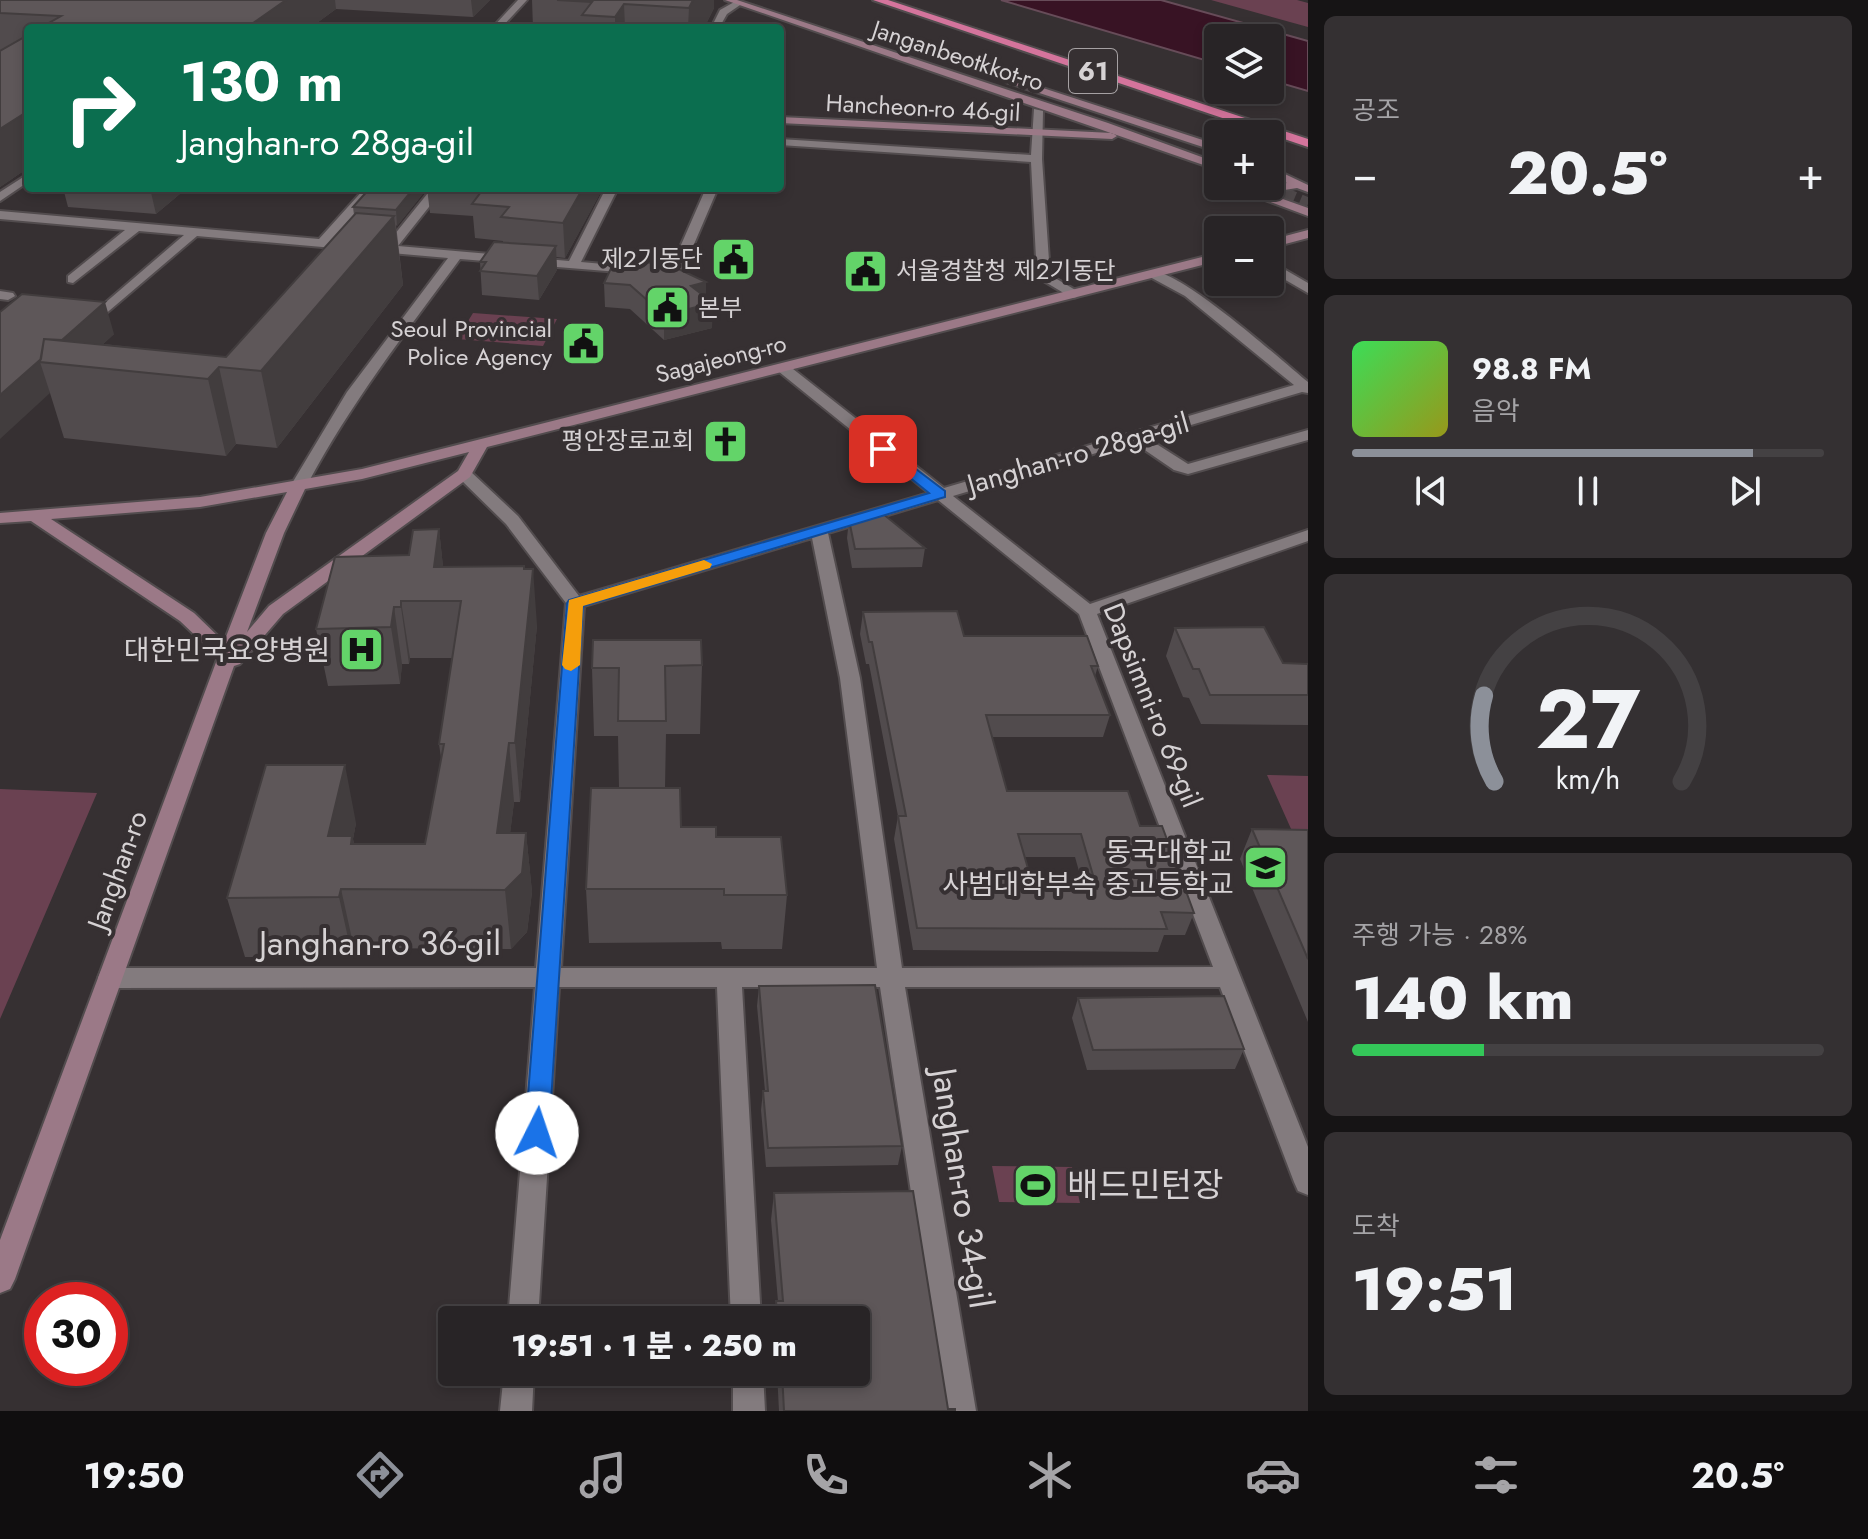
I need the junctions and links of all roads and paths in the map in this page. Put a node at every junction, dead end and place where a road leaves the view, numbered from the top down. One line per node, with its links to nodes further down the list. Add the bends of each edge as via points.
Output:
1 (523, 0): 6 (street)
2 (878, 0): 4 (highway, 61)
3 (739, 1): 5 (main road, Janganbeotkkot-ro); 7 (street)
4 (890, 4): 10 (highway, via 995,50); 14 (highway, 61)
5 (792, 18): 8 (main road, via 825,39); 15 (main road, via 840,26); 17 (main road, Janganbeotkkot-ro); 20 (main road, Janganbeotkkot-ro)
6 (500, 24)
7 (717, 24)
8 (1038, 111): 11 (street); 12 (main road)
9 (784, 120): 11 (main road, Hancheon-ro 46-gil)
10 (1204, 122)
11 (1037, 134): 12 (main road, Hancheon-ro 46-gil); 18 (street)
12 (1112, 136): 21 (main road)
13 (784, 142): 18 (street)
14 (1308, 143)
15 (1204, 144)
16 (1284, 150): 19 (highway)
17 (1204, 151)
18 (1036, 159): 48 (street, via 1044,277)
19 (1308, 159)
20 (1204, 162)
21 (1204, 173)
22 (1284, 176): 24 (main road)
23 (24, 180): 31 (street)
24 (1294, 181): 25 (main road); 26 (main road)
25 (1284, 189)
26 (1308, 189)
27 (368, 192): 39 (street)
28 (435, 192): 40 (street)
29 (610, 192): 43 (street)
30 (710, 192): 43 (street, via 675,274)
31 (0, 197)
32 (1274, 200): 33 (main road)
33 (1308, 212)
34 (0, 215): 35 (street)
35 (136, 227): 36 (street); 46 (street)
36 (194, 232): 39 (street); 49 (street)
37 (1308, 234): 38 (main road)
38 (1284, 240)
39 (322, 244): 40 (street)
40 (389, 249): 41 (street)
41 (456, 256): 43 (street); 56 (street, via 370,373)
42 (1204, 261): 44 (main road, Sagajeong-ro)
43 (573, 266)
44 (1155, 274): 48 (main road, Sagajeong-ro); 51 (street, via 1190,293)
45 (1284, 274): 47 (street)
46 (73, 279)
47 (1308, 289)
48 (1072, 294): 50 (main road, Sagajeong-ro)
49 (103, 312)
50 (783, 368): 54 (main road, Sagajeong-ro); 57 (street, Dapsimni-ro 69-gil)
51 (1307, 388): 53 (street, Janghan-ro 28ga-gil)
52 (1308, 435): 53 (street, via 1188,469)
53 (1135, 437): 57 (street, Janghan-ro 28ga-gil)
54 (480, 446): 55 (main road); 56 (main road, Sagajeong-ro)
55 (464, 474): 62 (street, via 512,520); 64 (main road, via 276,610)
56 (299, 485): 58 (main road, Sagajeong-ro, via 200,502); 64 (main road, Janghan-ro)
57 (940, 494): 60 (street, Janghan-ro 28ga-gil); 63 (street, Dapsimni-ro 69-gil)
58 (35, 516): 59 (main road, Sagajeong-ro); 64 (main road, via 187,617)
59 (0, 518)
60 (819, 530): 62 (street, Janghan-ro 28ga-gil); 69 (street, via 850,678)
61 (1308, 535): 63 (street)
62 (575, 603): 65 (street)
63 (1087, 611): 66 (street, Dapsimni-ro 69-gil)
64 (225, 664): 67 (main road, Janghan-ro)
65 (549, 977): 67 (street, Janghan-ro 36-gil); 68 (street, Janghan-ro 36-gil); 72 (street)
66 (1227, 977): 69 (street, Janghan-ro 36-gil); 70 (street, Dapsimni-ro 69-gil)
67 (110, 978): 71 (main road, Janghan-ro)
68 (729, 978): 69 (street, Janghan-ro 36-gil); 73 (street)
69 (891, 978): 78 (street, Janghan-ro 34-gil)
70 (1308, 1182)
71 (0, 1279)
72 (524, 1306)
73 (745, 1306)
74 (518, 1386): 76 (street)
75 (748, 1386): 77 (street)
76 (516, 1411)
77 (749, 1411)
78 (960, 1411)

